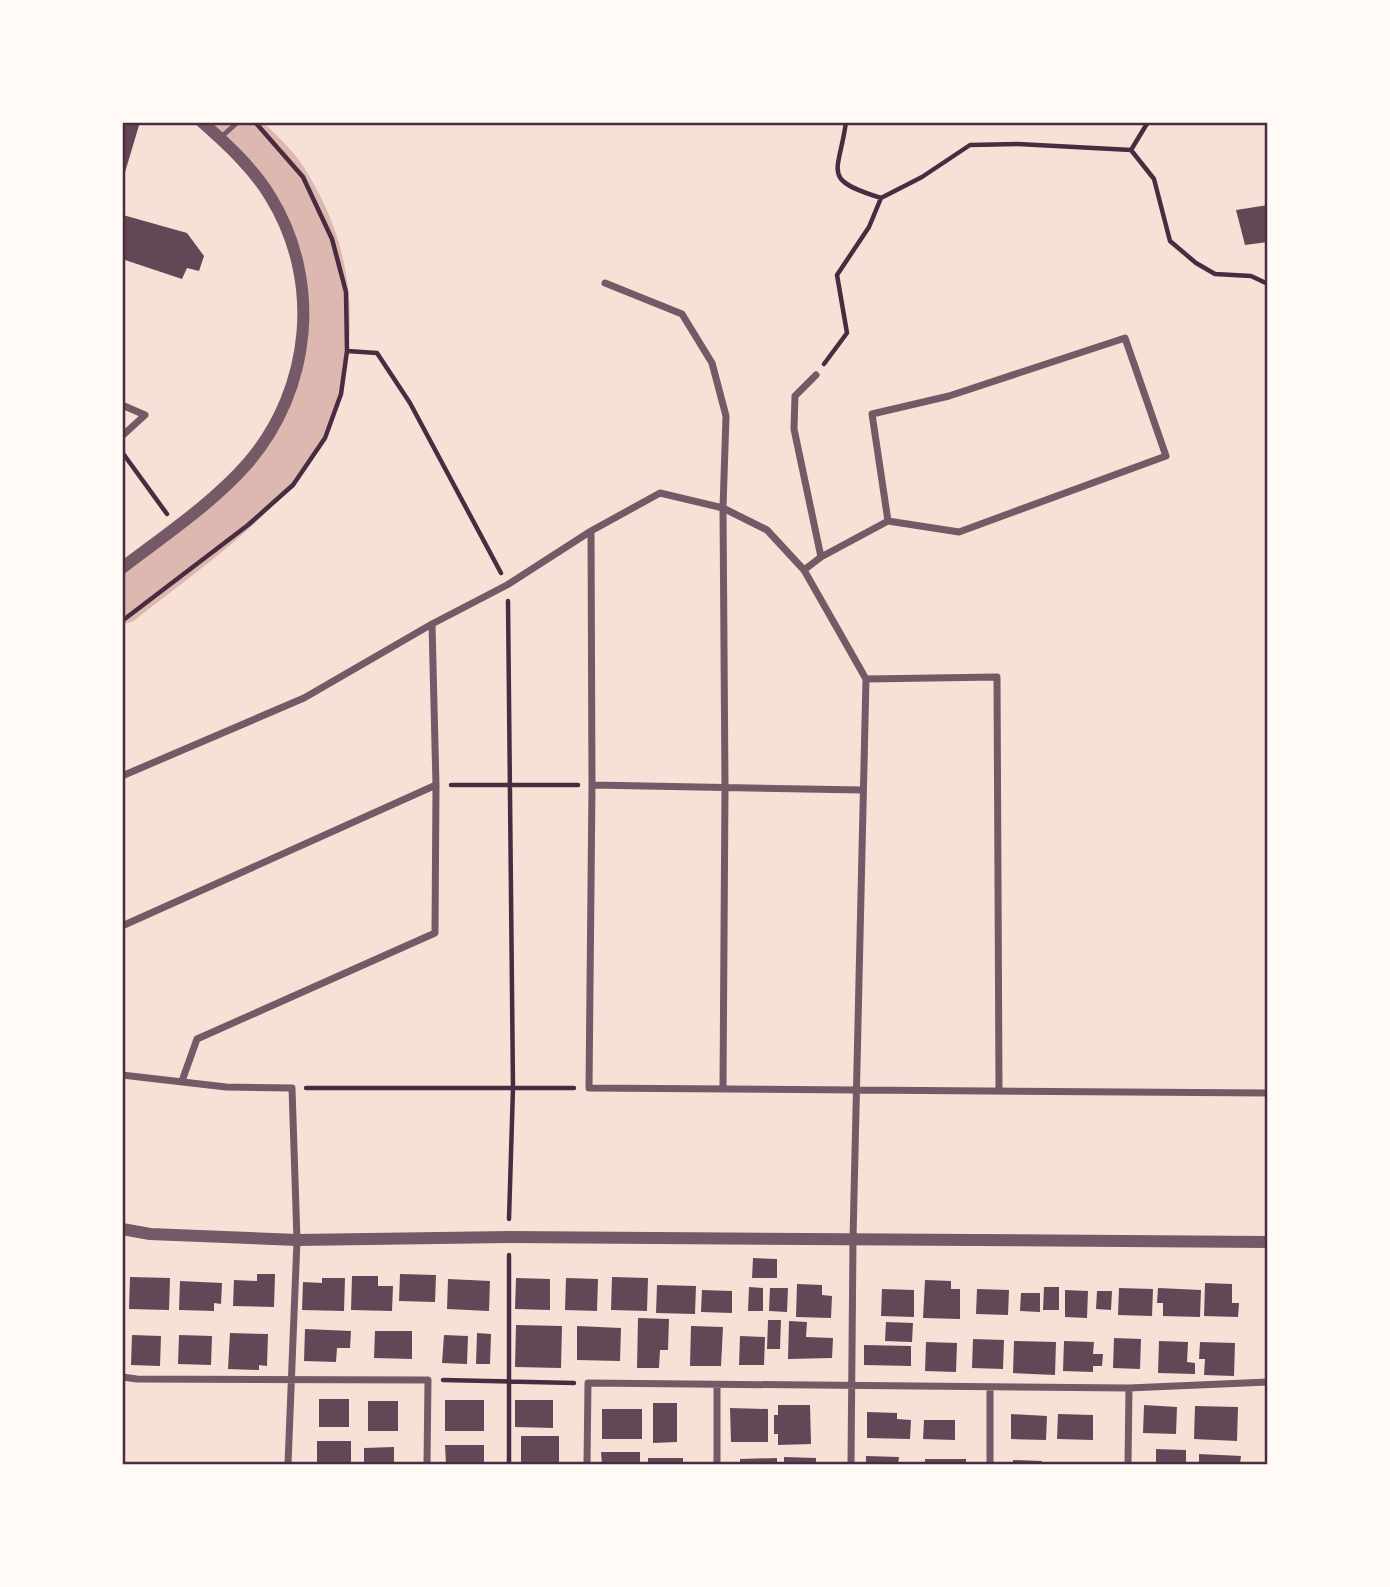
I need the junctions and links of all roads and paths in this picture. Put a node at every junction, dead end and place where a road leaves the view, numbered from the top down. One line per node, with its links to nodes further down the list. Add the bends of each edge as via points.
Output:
1 (202, 122): 5 (street)
2 (238, 122): 5 (lane)
3 (846, 122): 7 (path, via 838,174 844,184)
4 (1147, 122): 6 (path)
5 (220, 138): 17 (street, via 270,196 288,232 302,286 302,342 280,415 260,447 222,490)
6 (1131, 150): 7 (path, via 970,145); 9 (path, via 1154,179 1170,241 1215,274 1251,276)
7 (881, 198): 11 (path, via 869,227 837,275 847,333)
8 (605, 283): 15 (street, via 682,314 712,363 726,416)
9 (1268, 284)
10 (347, 351): 22 (path, via 377,353 410,403)
11 (816, 375): 19 (street, via 795,396 794,429)
12 (122, 405): 13 (street, via 145,415)
13 (122, 436)
14 (122, 452): 17 (path)
15 (723, 508): 18 (street, via 660,493); 21 (street, via 768,530); 29 (street)
16 (888, 521): 16 (street, via 872,414 949,396 1125,338 1166,456 959,532); 19 (street)
17 (176, 526): 20 (street)
18 (591, 531): 22 (street); 27 (street)
19 (821, 557): 21 (street)
20 (122, 568)
21 (804, 570): 24 (street)
22 (507, 586): 23 (street); 28 (path)
23 (432, 624): 25 (street, via 304,698); 26 (street)
24 (866, 680): 30 (street); 39 (street, via 997,677)
25 (122, 776)
26 (436, 785): 28 (path); 31 (street); 33 (street, via 435,933 197,1039)
27 (592, 785): 28 (path); 29 (street); 36 (street)
28 (511, 786): 35 (path)
29 (725, 787): 30 (street); 37 (street)
30 (862, 790): 38 (street)
31 (122, 926)
32 (122, 1075): 33 (street)
33 (182, 1081): 34 (street)
34 (292, 1088): 35 (path); 44 (street)
35 (513, 1088): 36 (path); 42 (path)
36 (589, 1088): 37 (street)
37 (723, 1088): 38 (street)
38 (856, 1088): 39 (street); 43 (street)
39 (999, 1091): 40 (street)
40 (1268, 1093)
41 (122, 1229): 44 (street)
42 (509, 1237): 43 (street); 44 (street); 49 (path)
43 (853, 1239): 45 (street); 52 (street)
44 (297, 1240): 47 (street)
45 (1268, 1242)
46 (122, 1377): 47 (street)
47 (289, 1380): 48 (street); 56 (street)
48 (428, 1380): 49 (path); 57 (street)
49 (509, 1381): 51 (path); 58 (path)
50 (1268, 1382): 55 (street)
51 (587, 1384): 53 (street); 59 (street)
52 (850, 1385): 53 (street); 54 (street); 61 (street)
53 (717, 1386): 60 (street)
54 (990, 1387): 55 (street); 62 (street)
55 (1129, 1388): 63 (street)
56 (288, 1465)
57 (427, 1465)
58 (509, 1465)
59 (587, 1465)
60 (717, 1465)
61 (851, 1465)
62 (990, 1465)
63 (1128, 1465)

